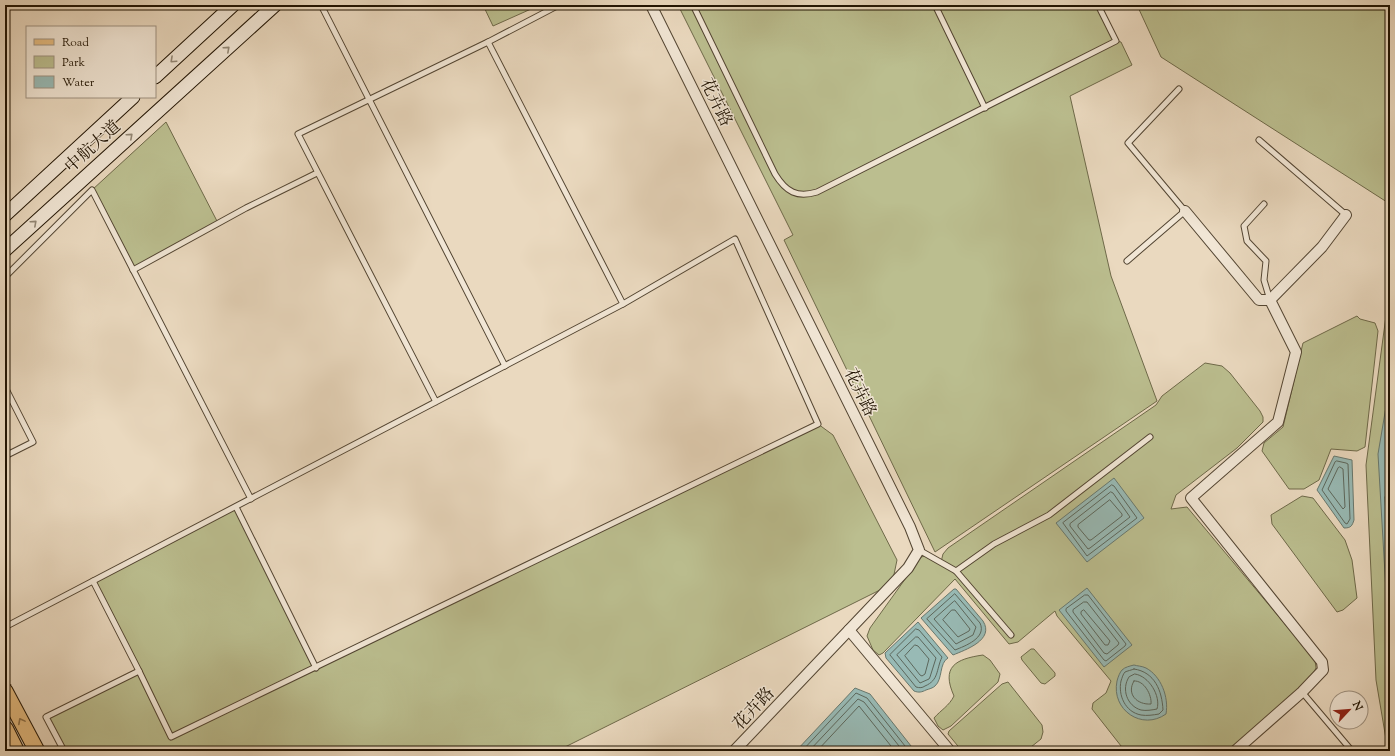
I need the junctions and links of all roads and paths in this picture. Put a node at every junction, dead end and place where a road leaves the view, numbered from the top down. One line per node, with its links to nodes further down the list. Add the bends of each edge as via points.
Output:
1 (233, 5): 10 (main road, one-way to 10)
2 (275, 5): 21 (main road, 中航大道, one-way to 2)
3 (321, 5): 13 (lane)
4 (559, 5): 9 (lane)
5 (651, 5): 34 (street, 花卉路, via 906,520)
6 (692, 5): 14 (lane, via 775,174 782,186 790,191 807,195 818,192)
7 (935, 5): 14 (lane)
8 (1098, 5): 14 (lane, via 1116,41)
9 (488, 42): 13 (lane); 26 (lane)
10 (156, 76)
11 (1179, 89): 18 (lane, via 1128,143)
12 (132, 98): 19 (main road, 中航大道)
13 (368, 100): 16 (lane, via 298,134); 27 (lane)
14 (985, 108)
15 (1259, 140): 20 (lane)
16 (317, 173): 23 (lane, via 246,208); 29 (lane)
17 (1264, 204): 25 (lane, via 1244,226 1247,241 1266,261 1264,280)
18 (1185, 211): 22 (lane); 25 (street, via 1259,300)
19 (5, 215)
20 (1346, 215): 25 (street, via 1322,247)
21 (5, 250)
22 (1127, 261)
23 (133, 270): 24 (lane, via 92,190); 32 (lane)
24 (5, 277)
25 (1270, 300): 43 (street, via 1296,352 1278,422 1192,498 1322,662 1323,670)
26 (623, 304): 27 (lane); 40 (lane, via 735,239 818,424)
27 (505, 366): 29 (lane)
28 (5, 388): 31 (lane, via 33,442)
29 (436, 402): 32 (lane)
30 (1150, 437): 35 (lane, via 1049,515 994,544)
31 (5, 456)
32 (251, 499): 33 (lane)
33 (236, 507): 36 (lane); 40 (lane)
34 (918, 550): 35 (lane); 38 (street, 花卉路, via 908,568)
35 (956, 571): 39 (lane)
36 (93, 582): 37 (lane); 41 (lane)
37 (5, 627)
38 (849, 630): 48 (street, 花卉路); 49 (street)
39 (1011, 635)
40 (316, 668): 41 (lane, via 171,737)
41 (139, 672): 47 (lane, via 46,717)
42 (5, 691): 46 (main road, one-way to 42)
43 (1302, 692): 50 (street); 51 (lane)
44 (5, 729): 45 (highway)
45 (16, 751)
46 (37, 751)
47 (64, 751)
48 (734, 751)
49 (950, 751)
50 (1235, 751)
51 (1352, 751)

